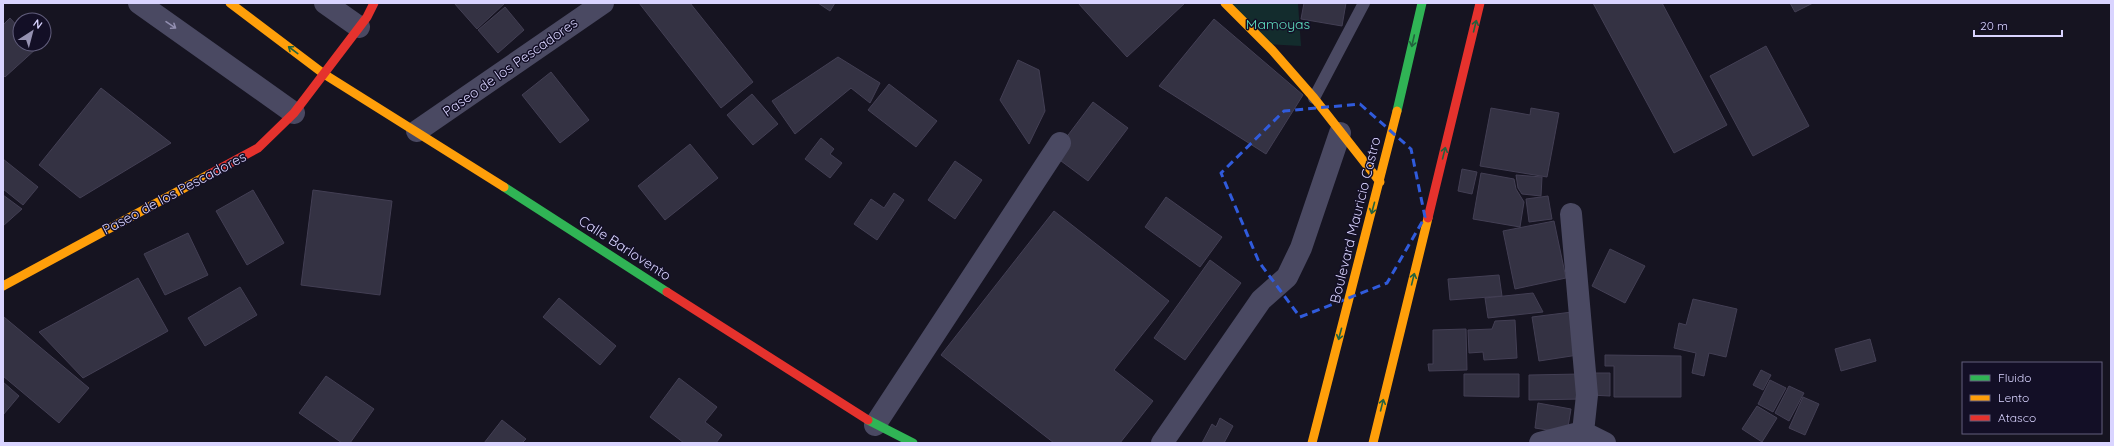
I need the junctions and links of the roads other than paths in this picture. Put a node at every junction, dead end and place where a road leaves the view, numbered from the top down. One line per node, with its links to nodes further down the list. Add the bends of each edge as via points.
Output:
1 (139, 3): 13 (street, one-way to 13)
2 (230, 3): 11 (street, Calle Barlovento, one-way to 2)
3 (325, 3): 10 (street)
4 (374, 3): 10 (street, Paseo de los Pescadores)
5 (603, 3): 14 (street, Paseo de los Pescadores)
6 (1225, 3): 12 (street, via 1272,50)
7 (1364, 3): 12 (lane)
8 (1422, 3): 17 (street, Boulevard Mauricio Castro, one-way to 17)
9 (1480, 3): 25 (street, one-way to 9)
10 (359, 26): 11 (street, Paseo de los Pescadores)
11 (324, 74): 13 (street, Paseo de los Pescadores); 14 (street, Calle Barlovento)
12 (1314, 98): 15 (street)
13 (294, 113): 19 (street, Paseo de los Pescadores, via 258,148)
14 (417, 131): 20 (street, Calle Barlovento)
15 (1340, 132): 17 (street); 23 (street, via 1301,248 1287,277 1261,300)
16 (1060, 143): 20 (street)
17 (1380, 182): 24 (street, Boulevard Mauricio Castro, one-way to 24)
18 (1571, 214): 21 (street, via 1587,379)
19 (3, 286)
20 (875, 425): 22 (street, Calle Barlovento)
21 (1583, 432): 26 (street); 27 (street)
22 (913, 443)
23 (1162, 443)
24 (1312, 443)
25 (1373, 443)
26 (1540, 443)
27 (1605, 443)

